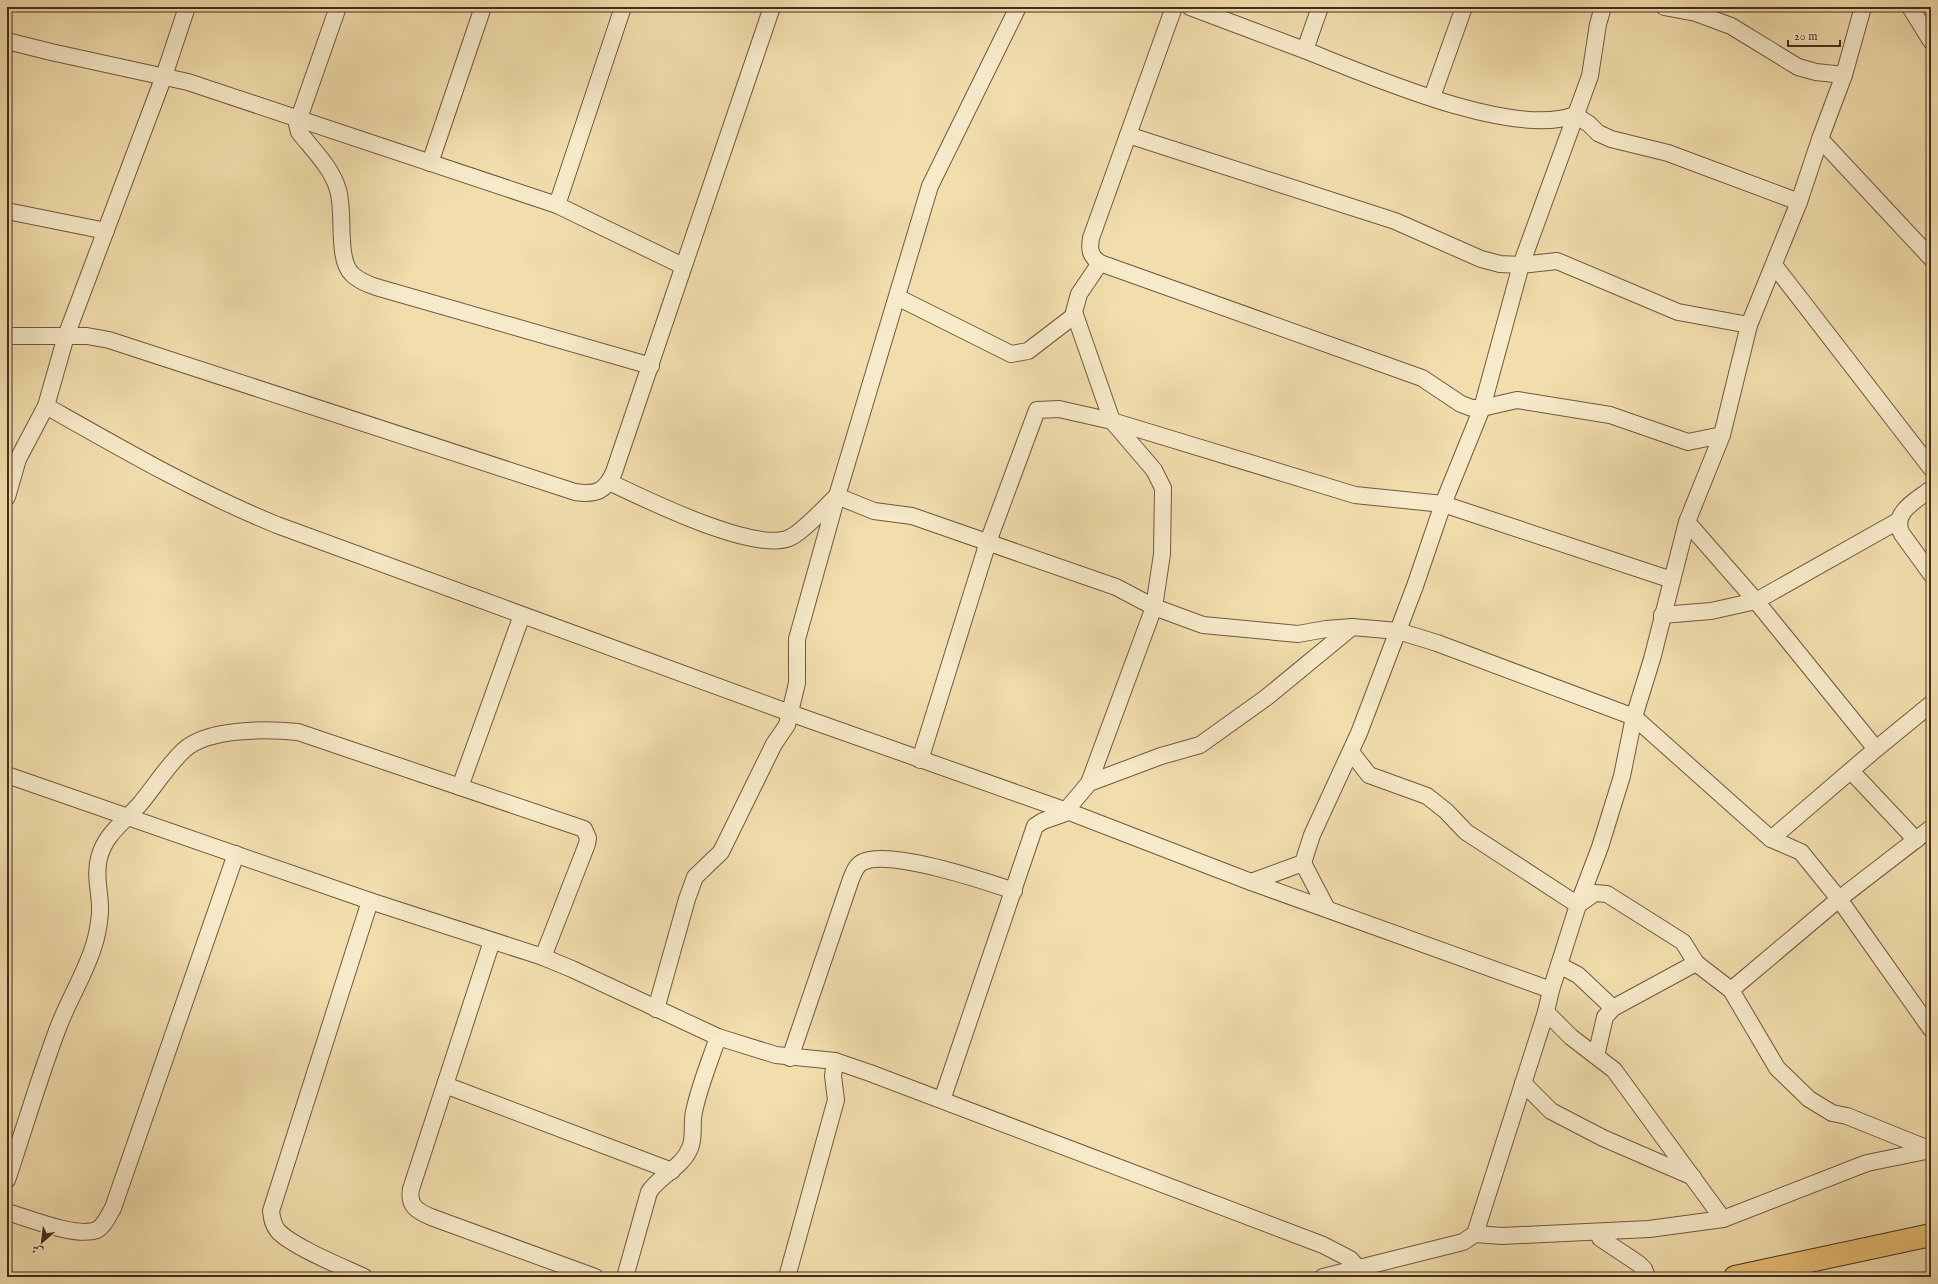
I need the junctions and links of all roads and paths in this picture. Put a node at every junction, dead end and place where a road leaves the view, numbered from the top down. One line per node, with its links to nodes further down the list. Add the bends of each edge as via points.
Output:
1 (187, 7): 20 (street)
2 (338, 7): 23 (street)
3 (483, 7): 26 (street)
4 (623, 7): 28 (street)
5 (772, 7): 35 (street)
6 (1018, 7): 36 (street, via 930,186)
7 (1174, 7): 24 (street)
8 (1190, 7): 18 (street)
9 (1320, 7): 18 (street)
10 (1464, 7): 21 (street)
11 (1603, 7): 22 (street, via 1590,76)
12 (1664, 7): 15 (street)
13 (1863, 7): 19 (street)
14 (1910, 7): 17 (street)
15 (1718, 13): 19 (street, via 1798,67)
16 (7, 41): 20 (street)
17 (1931, 41)
18 (1305, 50): 21 (street)
19 (1844, 75): 25 (street)
20 (164, 76): 23 (street); 30 (street)
21 (1432, 97): 22 (street, via 1509,118 1548,121 1563,120)
22 (1575, 115): 27 (street, via 1598,133 1611,139 1668,153); 33 (street)
23 (298, 118): 26 (street); 41 (street, via 299,132 331,174 338,189 344,262 351,273 362,282)
24 (1128, 135): 32 (street, via 1091,238 1089,249 1092,258); 33 (street, via 1395,221 1481,259 1500,264)
25 (1820, 139): 27 (street); 31 (street)
26 (430, 163): 28 (street)
27 (1799, 202): 34 (street)
28 (557, 205): 35 (street)
29 (7, 211): 30 (street)
30 (106, 231): 40 (street)
31 (1931, 258)
32 (1100, 264): 37 (street, via 1079,294); 43 (street, via 1422,378 1461,404)
33 (1521, 265): 38 (street, via 1557,261 1678,312); 43 (street)
34 (1774, 265): 38 (street); 47 (street)
35 (683, 266): 41 (street)
36 (897, 297): 37 (street, via 1011,354 1028,350); 50 (street)
37 (1075, 315): 44 (street)
38 (1749, 325): 45 (street)
39 (7, 336): 40 (street)
40 (66, 336): 42 (street); 48 (street, via 109,340 575,492 589,494 602,490)
41 (650, 366): 48 (street)
42 (46, 406): 46 (street); 60 (street, via 172,477 229,505)
43 (1482, 408): 45 (street, via 1517,400 1610,415 1688,442); 52 (street)
44 (1112, 421): 52 (street, via 1355,495); 55 (street, via 1059,409 1037,410); 59 (street, via 1154,470 1163,488 1162,554)
45 (1722, 435): 54 (street)
46 (13, 462): 51 (street)
47 (1931, 468)
48 (609, 482): 50 (street, via 727,533 774,541 790,538)
49 (1931, 489): 53 (street, via 1904,510)
50 (837, 496): 55 (street, via 874,511 912,516); 65 (street, via 797,639 797,683)
51 (7, 497)
52 (1443, 504): 57 (street); 63 (street)
53 (1898, 521): 56 (street, via 1898,528); 58 (street)
54 (1687, 522): 57 (street); 58 (street)
55 (988, 542): 59 (street, via 1116,586); 69 (street)
56 (1931, 574)
57 (1672, 580): 61 (street)
58 (1756, 601): 61 (street, via 1711,611); 67 (street)
59 (1154, 607): 62 (street, via 1203,625 1298,634 1326,628); 72 (street)
60 (522, 615): 65 (street); 73 (street)
61 (1662, 615): 66 (street, via 1652,659)
62 (1352, 627): 63 (street); 72 (street, via 1267,697 1200,745 1161,756)
63 (1398, 631): 66 (street, via 1437,643); 68 (street)
64 (1931, 704): 67 (street)
65 (790, 713): 69 (street); 94 (street, via 787,725 774,744 721,852 696,877 690,888)
66 (1634, 717): 77 (street); 85 (street, via 1622,776 1600,847)
67 (1876, 749): 70 (street)
68 (1351, 752): 80 (street, via 1312,835); 85 (street, via 1370,775 1427,796 1466,832)
69 (920, 760): 74 (street)
70 (1851, 771): 77 (street); 78 (street)
71 (7, 775): 75 (street)
72 (1090, 783): 74 (street)
73 (460, 787): 75 (street, via 298,732 278,730 227,734 202,739 185,749); 88 (street, via 577,827 587,833 587,844)
74 (1067, 811): 81 (street); 82 (street, via 1035,826)
75 (127, 816): 79 (street); 107 (street, via 109,835 99,858 97,877 100,911 97,936 58,1029)
76 (1931, 828): 78 (street)
77 (1771, 839): 83 (street, via 1801,852)
78 (1916, 840): 83 (street)
79 (236, 854): 84 (street); 108 (street, via 113,1208 106,1221 98,1229 85,1232)
80 (1303, 863): 81 (street); 86 (street)
81 (1251, 882): 86 (street)
82 (1014, 891): 99 (street, via 955,872 922,865 884,859 863,862 856,868 851,879); 103 (street)
83 (1839, 899): 92 (street); 96 (street)
84 (370, 901): 87 (street); 114 (street, via 271,1211 272,1222 290,1241)
85 (1578, 905): 89 (street, via 1595,893 1607,894 1683,942); 90 (street)
86 (1327, 909): 91 (street)
87 (492, 941): 88 (street); 102 (street)
88 (543, 957): 94 (street)
89 (1696, 962): 92 (street); 93 (street)
90 (1559, 965): 91 (street); 93 (street, via 1578,975)
91 (1551, 990): 95 (street)
92 (1731, 990): 104 (street, via 1777,1068 1809,1099 1832,1113 1847,1116)
93 (1613, 1008): 98 (street, via 1605,1017)
94 (656, 1009): 97 (street)
95 (1546, 1012): 98 (street, via 1571,1037); 101 (street)
96 (1931, 1029)
97 (718, 1036): 99 (street); 105 (street, via 693,1112 690,1148 684,1159)
98 (1596, 1056): 106 (street, via 1614,1070)
99 (790, 1058): 100 (street)
100 (835, 1061): 103 (street); 117 (street, via 833,1076 836,1100)
101 (1523, 1084): 106 (street, via 1551,1111 1603,1138); 111 (street)
102 (445, 1085): 105 (street); 115 (street, via 411,1189 411,1205 431,1217)
103 (942, 1100): 113 (street, via 1324,1245 1350,1259)
104 (1931, 1150): 109 (street, via 1867,1163)
105 (672, 1171): 116 (street, via 654,1183 649,1192)
106 (1694, 1177): 109 (street)
107 (7, 1180)
108 (7, 1212)
109 (1723, 1219): 110 (street, via 1671,1227)
110 (1599, 1232): 111 (street, via 1502,1236); 119 (street, via 1600,1238 1639,1264)
111 (1475, 1234): 113 (street, via 1463,1242)
112 (1931, 1234): 120 (highway)
113 (1358, 1268): 118 (street)
114 (364, 1277)
115 (595, 1277)
116 (624, 1277)
117 (787, 1277)
118 (1323, 1277)
119 (1647, 1277)
120 (1735, 1277)

